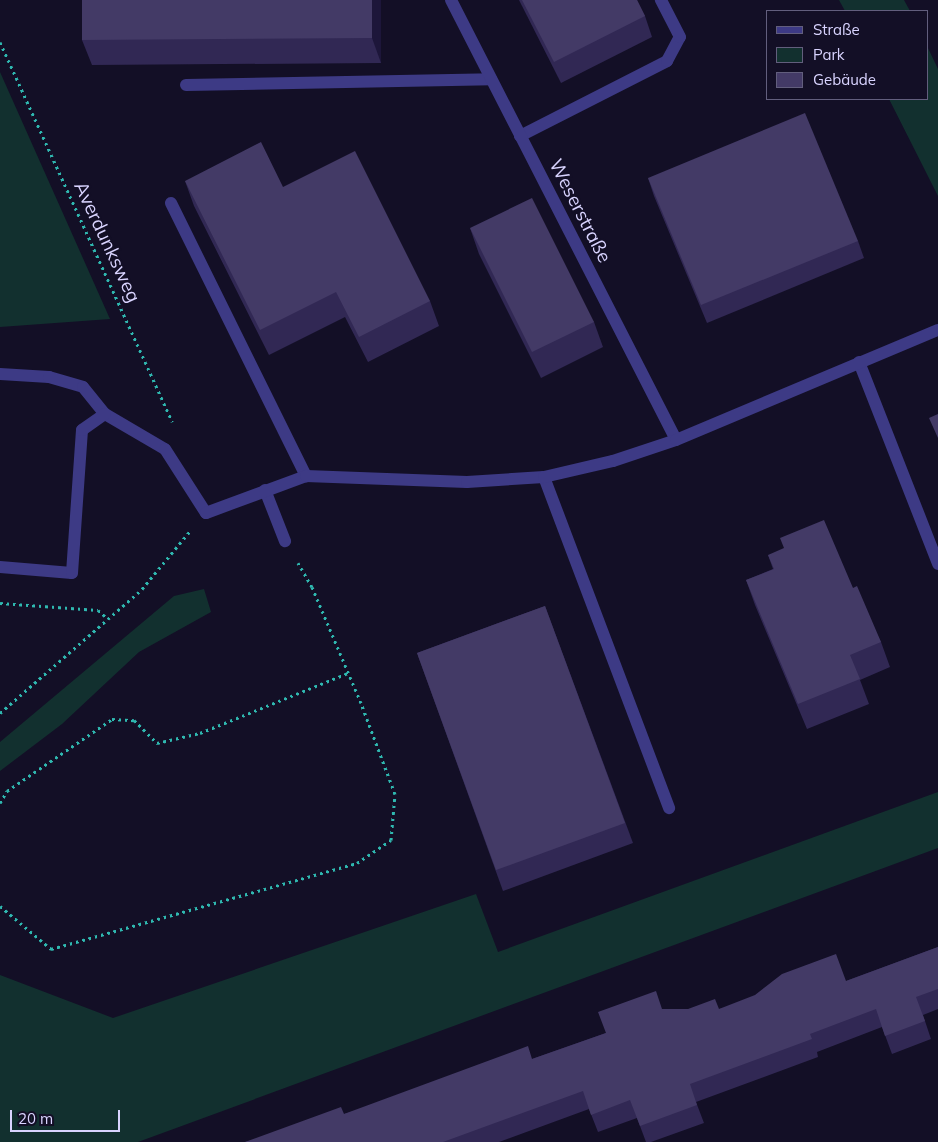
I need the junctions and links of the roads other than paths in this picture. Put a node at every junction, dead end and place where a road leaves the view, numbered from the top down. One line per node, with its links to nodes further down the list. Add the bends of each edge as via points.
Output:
1 (451, 0): 3 (street, Weserstraße)
2 (661, 0): 5 (street, via 680,37 668,61)
3 (491, 79): 4 (street); 5 (street, Weserstraße)
4 (186, 85)
5 (520, 136): 11 (street, Weserstraße)
6 (170, 203): 12 (street)
7 (938, 330): 8 (street)
8 (859, 362): 11 (street); 16 (street)
9 (0, 374): 10 (street, via 49,377 83,387)
10 (105, 414): 14 (street, via 165,449 206,512); 17 (street, via 82,430 72,573)
11 (676, 440): 13 (street, via 613,461)
12 (306, 476): 13 (street, via 467,482); 14 (street)
13 (544, 477): 18 (street)
14 (265, 490): 15 (street)
15 (285, 541)
16 (938, 564)
17 (0, 568)
18 (669, 808)

